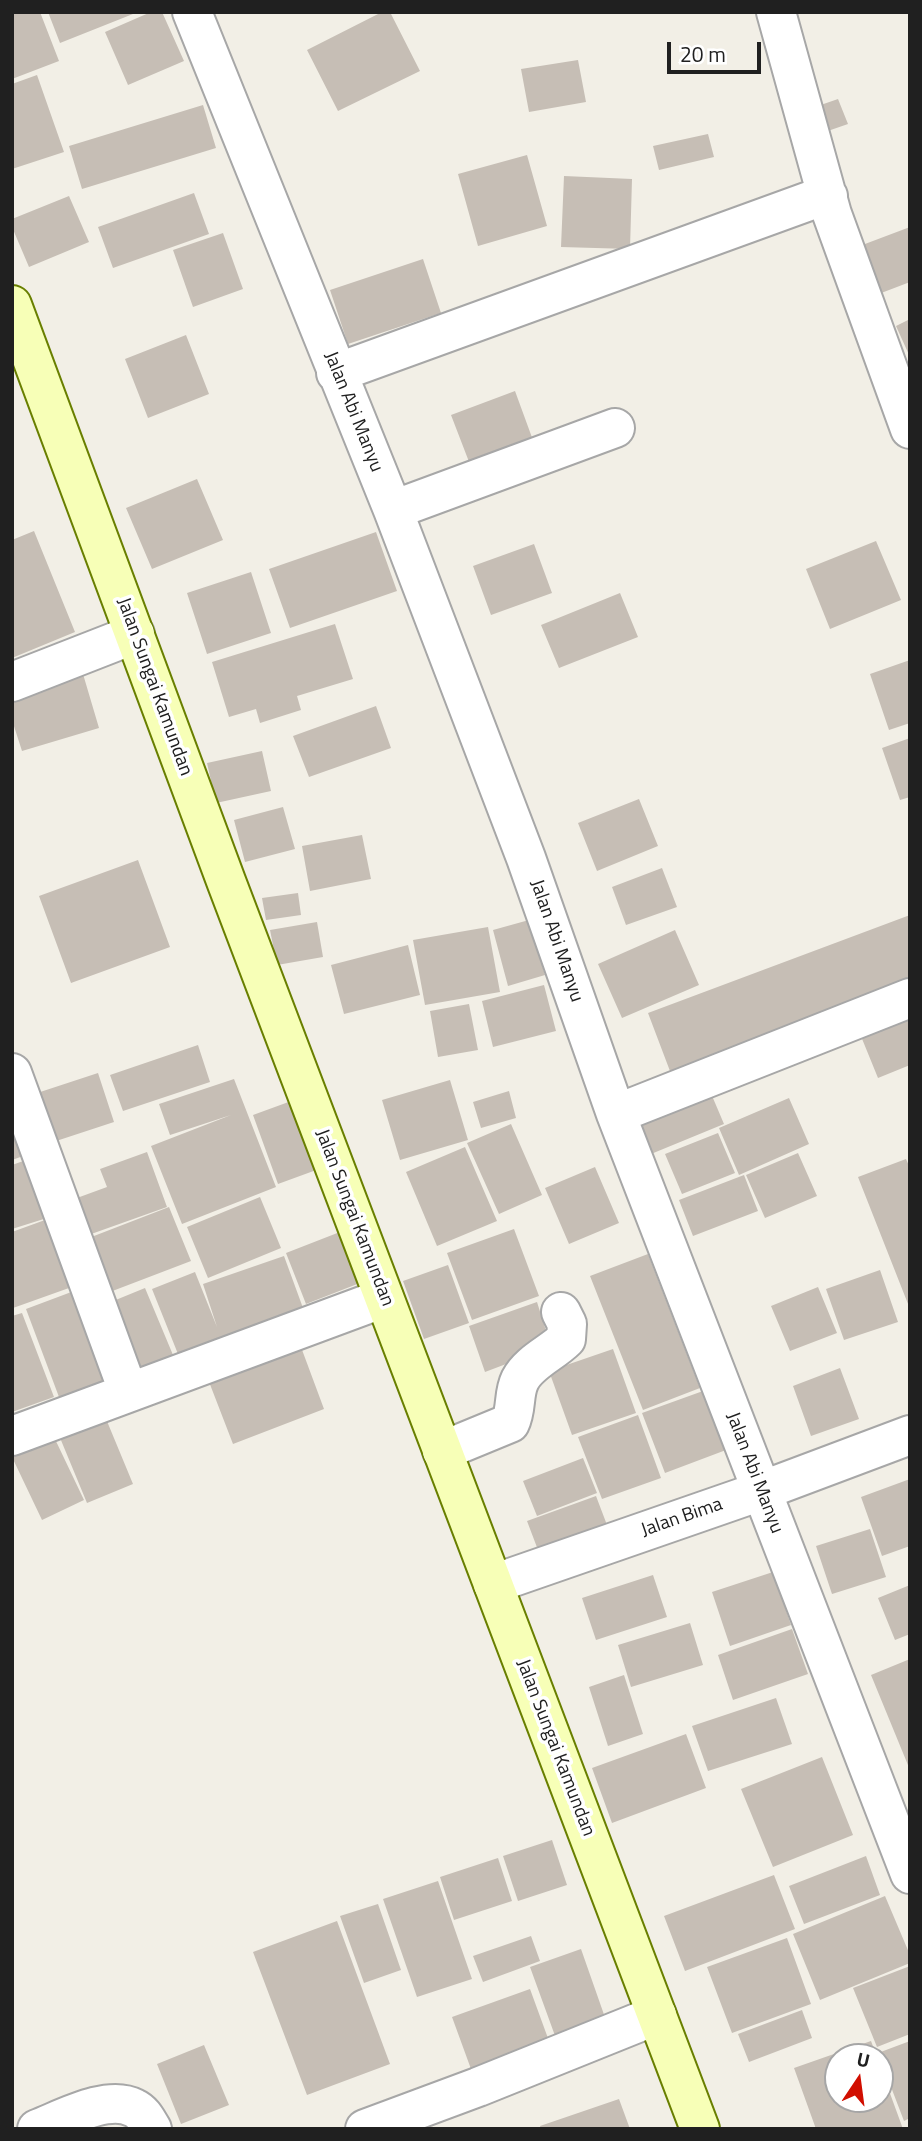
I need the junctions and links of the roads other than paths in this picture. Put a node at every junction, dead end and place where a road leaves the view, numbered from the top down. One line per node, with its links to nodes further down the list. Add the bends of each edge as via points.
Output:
1 (192, 12): 5 (street, Jalan Abi Manyu)
2 (776, 12): 3 (street)
3 (828, 196): 5 (street); 7 (street)
4 (12, 305): 9 (main road, Jalan Sungai Kamundan)
5 (336, 373): 8 (street, Jalan Abi Manyu)
6 (615, 428): 8 (street)
7 (910, 429)
8 (393, 510): 13 (street, Jalan Abi Manyu, via 526,858)
9 (135, 634): 10 (street); 14 (main road, Jalan Sungai Kamundan)
10 (12, 682)
11 (910, 998): 13 (street)
12 (12, 1073): 16 (street)
13 (616, 1114): 20 (street, Jalan Abi Manyu)
14 (384, 1298): 16 (street); 19 (main road, Jalan Sungai Kamundan)
15 (561, 1312): 19 (street, via 567,1324 566,1339 524,1373 510,1423)
16 (128, 1391): 18 (street)
17 (910, 1435): 20 (street, Jalan Bima)
18 (12, 1436)
19 (442, 1451): 21 (main road, Jalan Sungai Kamundan)
20 (761, 1491): 21 (street, Jalan Bima); 22 (street, Jalan Abi Manyu)
21 (493, 1584): 23 (main road, Jalan Sungai Kamundan)
22 (910, 1874)
23 (657, 2015): 26 (street); 27 (main road, Jalan Sungai Kamundan)
24 (37, 2129): 25 (street, via 108,2104 134,2108)
25 (152, 2129)
26 (365, 2129)
27 (700, 2129)

